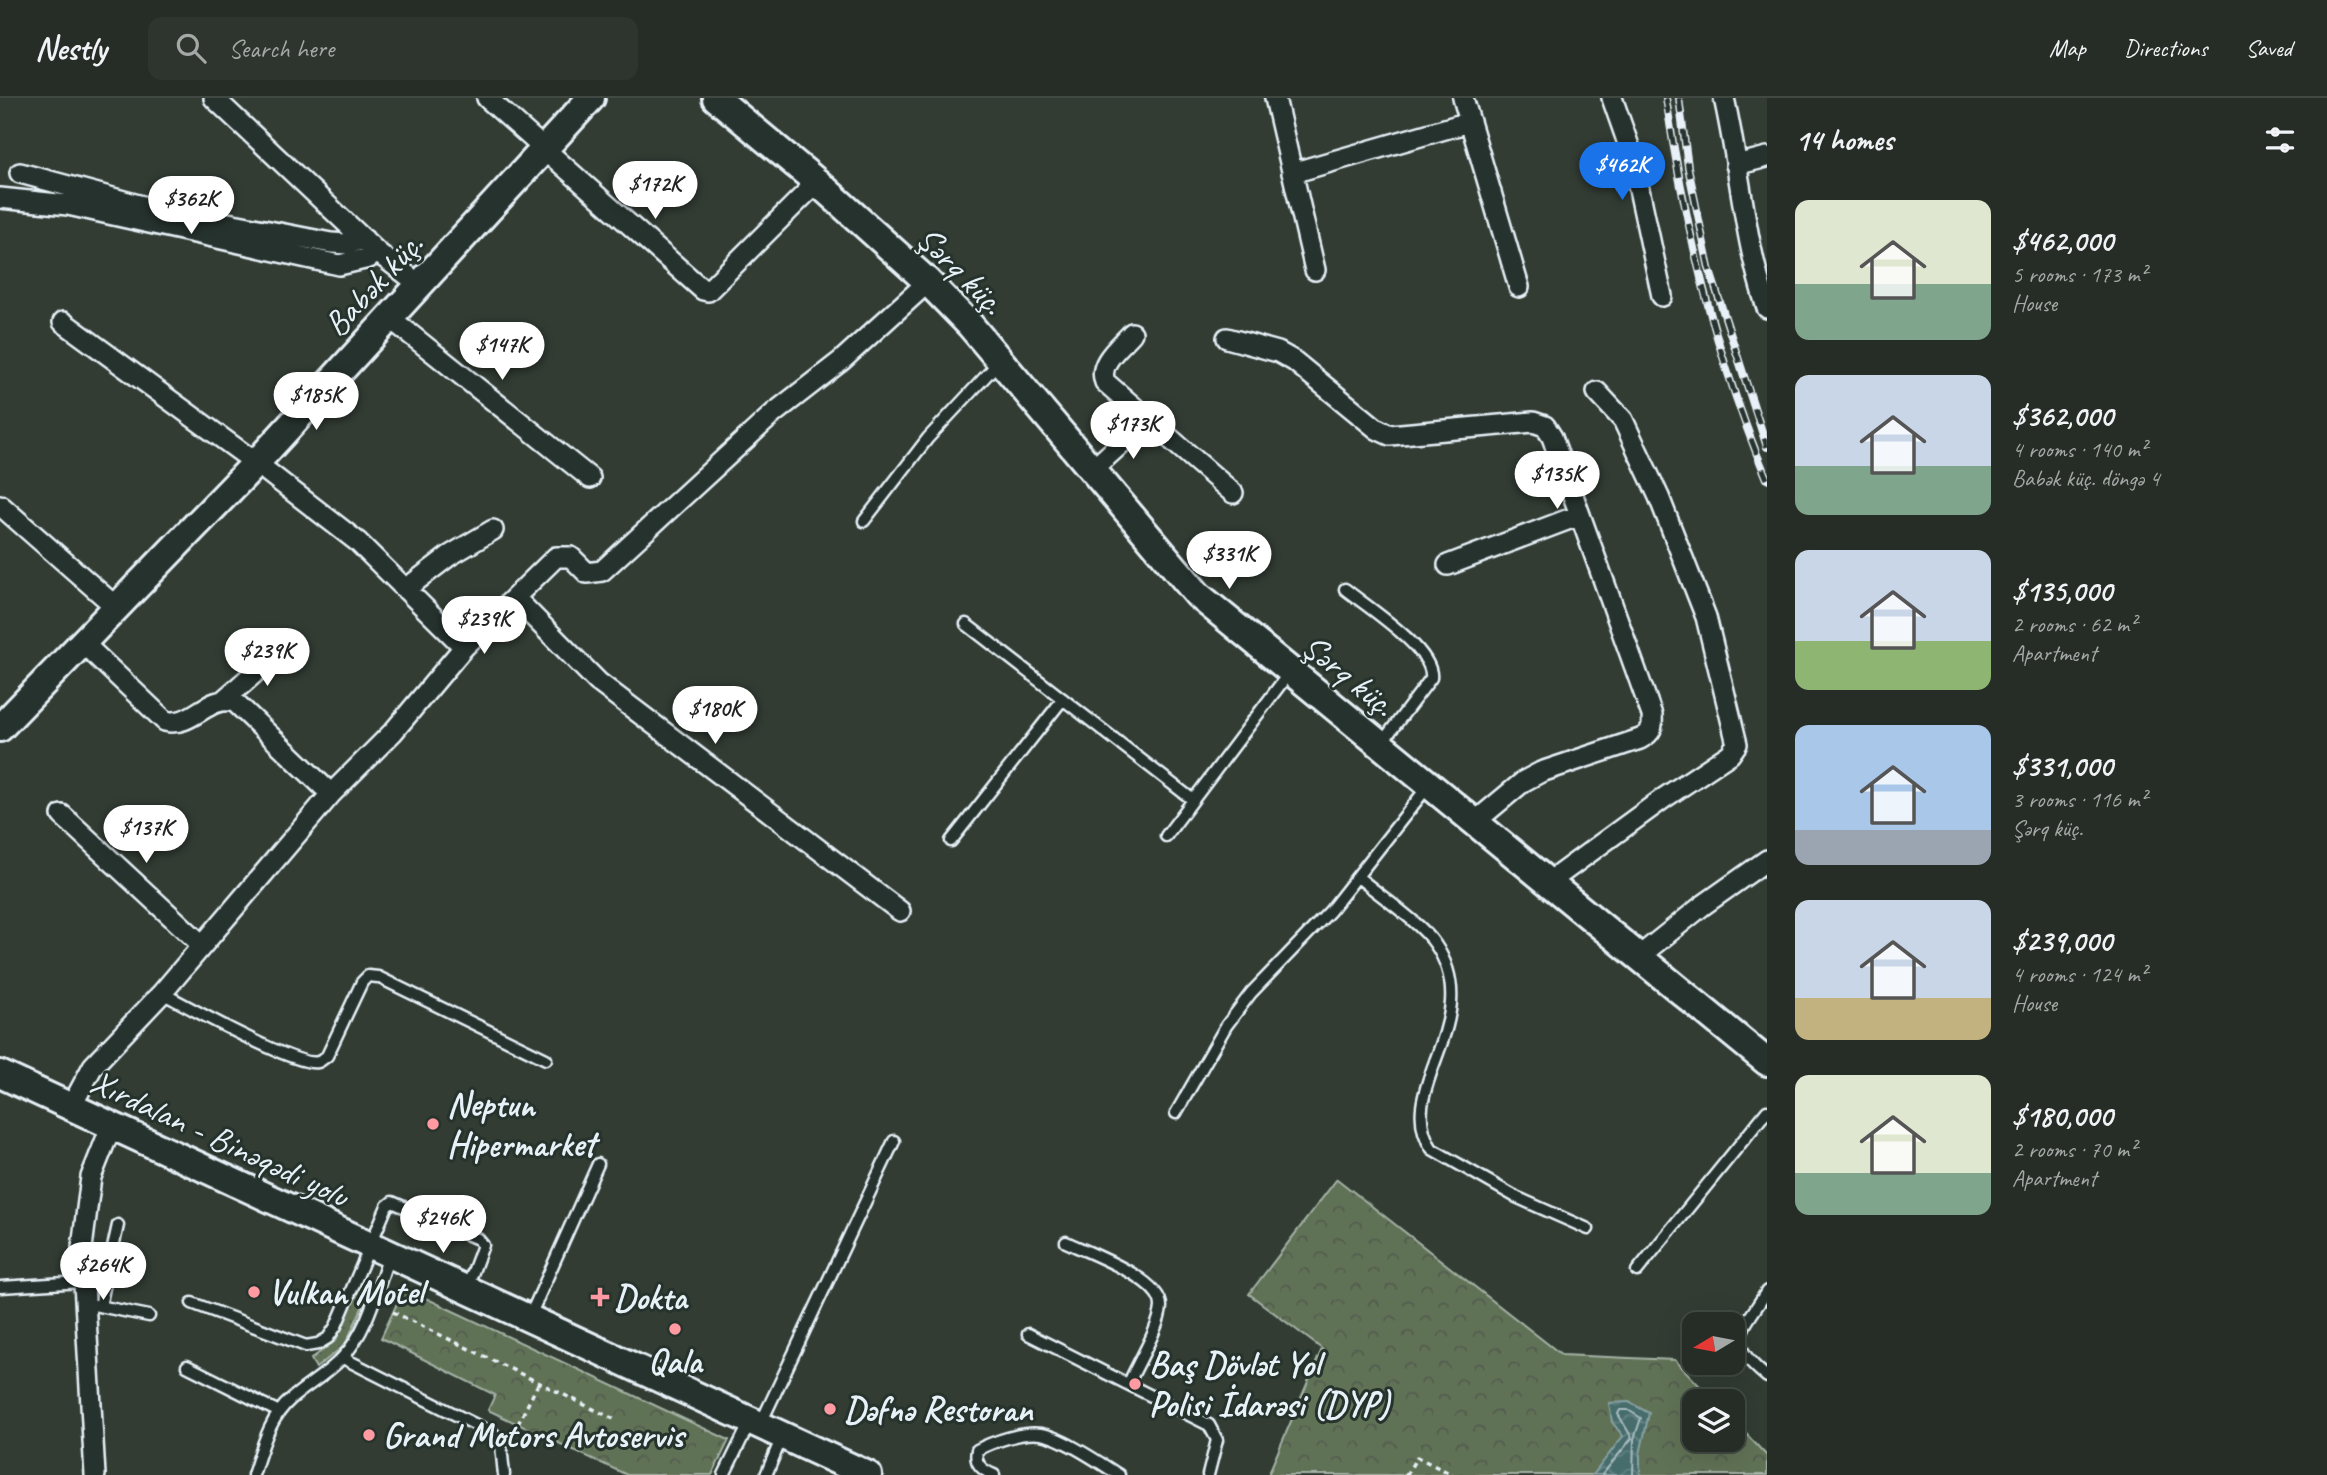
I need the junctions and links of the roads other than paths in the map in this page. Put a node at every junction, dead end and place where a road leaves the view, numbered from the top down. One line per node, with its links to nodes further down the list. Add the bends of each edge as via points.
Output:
1 (214, 98): 17 (street)
2 (487, 98): 10 (street)
3 (591, 98): 10 (main road, Babək küç.)
4 (716, 98): 15 (main road, Şərq küç.)
5 (1275, 98): 14 (street)
6 (1463, 98): 9 (street)
7 (1612, 98): 22 (street, via 1632,152)
8 (1724, 98): 12 (street)
9 (1469, 122): 14 (street); 21 (street)
10 (545, 150): 15 (street, via 708,291); 20 (main road, Babək küç.)
11 (1767, 157): 12 (street)
12 (1736, 165): 23 (street, via 1750,253)
13 (20, 173): 17 (street, via 150,208 318,240)
14 (1292, 173): 18 (street)
15 (817, 182): 19 (main road, Şərq küç.)
16 (0, 198): 17 (street, via 68,205 339,265 369,258)
17 (371, 245): 20 (street)
18 (1315, 270)
19 (928, 282): 28 (main road, Şərq küç.); 42 (street, via 841,361 765,421 602,571 587,573 571,557 556,557)
20 (419, 285): 24 (main road, Babək küç.)
21 (1519, 287)
22 (1662, 296)
23 (1767, 308)
24 (390, 318): 31 (main road, Babək küç.); 33 (street)
25 (63, 322): 31 (street)
26 (1132, 333): 30 (street, via 1101,373)
27 (1227, 338): 36 (street, via 1294,361 1390,435 1533,422 1545,426)
28 (1000, 361): 32 (main road, Şərq küç.); 37 (lane, via 944,418)
29 (1597, 392): 62 (street, via 1623,420 1660,497 1706,617 1737,744 1730,754)
30 (1147, 420): 32 (street); 34 (street)
31 (256, 463): 40 (street, via 358,542); 43 (main road, Babək küç.)
32 (1091, 471): 48 (main road, Şərq küç., via 1198,595)
33 (590, 478)
34 (1233, 492)
35 (0, 505): 43 (street)
36 (1580, 515): 39 (street); 57 (street, via 1653,727 1640,739 1524,781)
37 (864, 521)
38 (493, 530): 40 (street)
39 (1448, 565)
40 (407, 588): 46 (street)
41 (1345, 589): 52 (lane, via 1422,652 1432,670 1431,678)
42 (515, 598): 46 (street); 63 (street, via 618,698)
43 (116, 607): 45 (main road, Babək küç.)
44 (966, 624): 50 (lane)
45 (82, 642): 49 (street, via 165,721 185,722 214,701); 51 (main road, Babək küç.)
46 (464, 647): 54 (street, via 393,732)
47 (283, 648): 49 (street)
48 (1289, 673): 52 (main road, Şərq küç.); 55 (lane)
49 (225, 699): 54 (street, via 235,702)
50 (1063, 699): 55 (lane); 59 (lane)
51 (0, 727)
52 (1380, 745): 53 (main road, Şərq küç.)
53 (1429, 785): 57 (main road, Şərq küç.); 61 (lane)
54 (331, 794): 64 (street)
55 (1193, 800): 58 (lane)
56 (62, 815): 64 (street)
57 (1476, 821): 62 (main road, Şərq küç.)
58 (1166, 836)
59 (951, 841)
60 (1767, 860): 65 (street)
61 (1358, 877): 72 (lane, via 1226,1026); 77 (lane, via 1434,942 1449,976 1453,995 1449,1026 1421,1102 1424,1139 1432,1149 1516,1197)
62 (1549, 882): 65 (main road, Şərq küç.)
63 (900, 911)
64 (202, 945): 66 (street)
65 (1637, 958): 68 (main road, Şərq küç.)
66 (162, 993): 67 (lane, via 269,1047 319,1062 327,1056 362,982 368,976 378,977); 70 (street, via 93,1066)
67 (546, 1059)
68 (1767, 1062)
69 (0, 1074): 70 (main road, Xırdalan - Binəqədi yolu)
70 (71, 1107): 73 (main road, Xırdalan - Binəqədi yolu)
71 (1767, 1111): 80 (lane)
72 (1176, 1113)
73 (111, 1127): 79 (main road, Xırdalan - Binəqədi yolu); 81 (street, via 86,1203)
74 (894, 1141): 95 (lane)
75 (598, 1164): 88 (lane)
76 (118, 1225): 86 (lane)
77 (1588, 1229)
78 (1066, 1242): 93 (lane, via 1148,1283 1159,1296 1161,1310)
79 (379, 1252): 83 (main road, Xırdalan - Binəqədi yolu); 83 (lane, via 387,1206 392,1202 467,1234 483,1245); 85 (lane, via 336,1326 318,1344 306,1346); 90 (lane, via 366,1319)
80 (1637, 1271)
81 (82, 1282): 82 (lane); 86 (street)
82 (1, 1287)
83 (465, 1291): 88 (main road, Xırdalan - Binəqədi yolu)
84 (1767, 1292): 92 (lane, via 1741,1333 1739,1348)
85 (192, 1303)
86 (92, 1305): 87 (lane); 96 (street)
87 (149, 1315)
88 (528, 1320): 95 (main road, Xırdalan - Binəqədi yolu)
89 (1028, 1334): 93 (lane)
90 (343, 1358): 94 (lane); 98 (lane, via 494,1434 501,1446)
91 (187, 1366): 94 (lane)
92 (1767, 1377)
93 (1129, 1383): 104 (lane, via 1209,1425 1217,1440)
94 (279, 1412): 97 (lane)
95 (764, 1428): 99 (lane); 100 (lane); 101 (main road, Xırdalan - Binəqədi yolu)
96 (95, 1475)
97 (253, 1475)
98 (504, 1475)
99 (724, 1475)
100 (766, 1475)
101 (868, 1475)
102 (994, 1475): 103 (lane, via 979,1466 977,1450 1037,1433 1053,1437)
103 (1119, 1475)
104 (1208, 1475)

